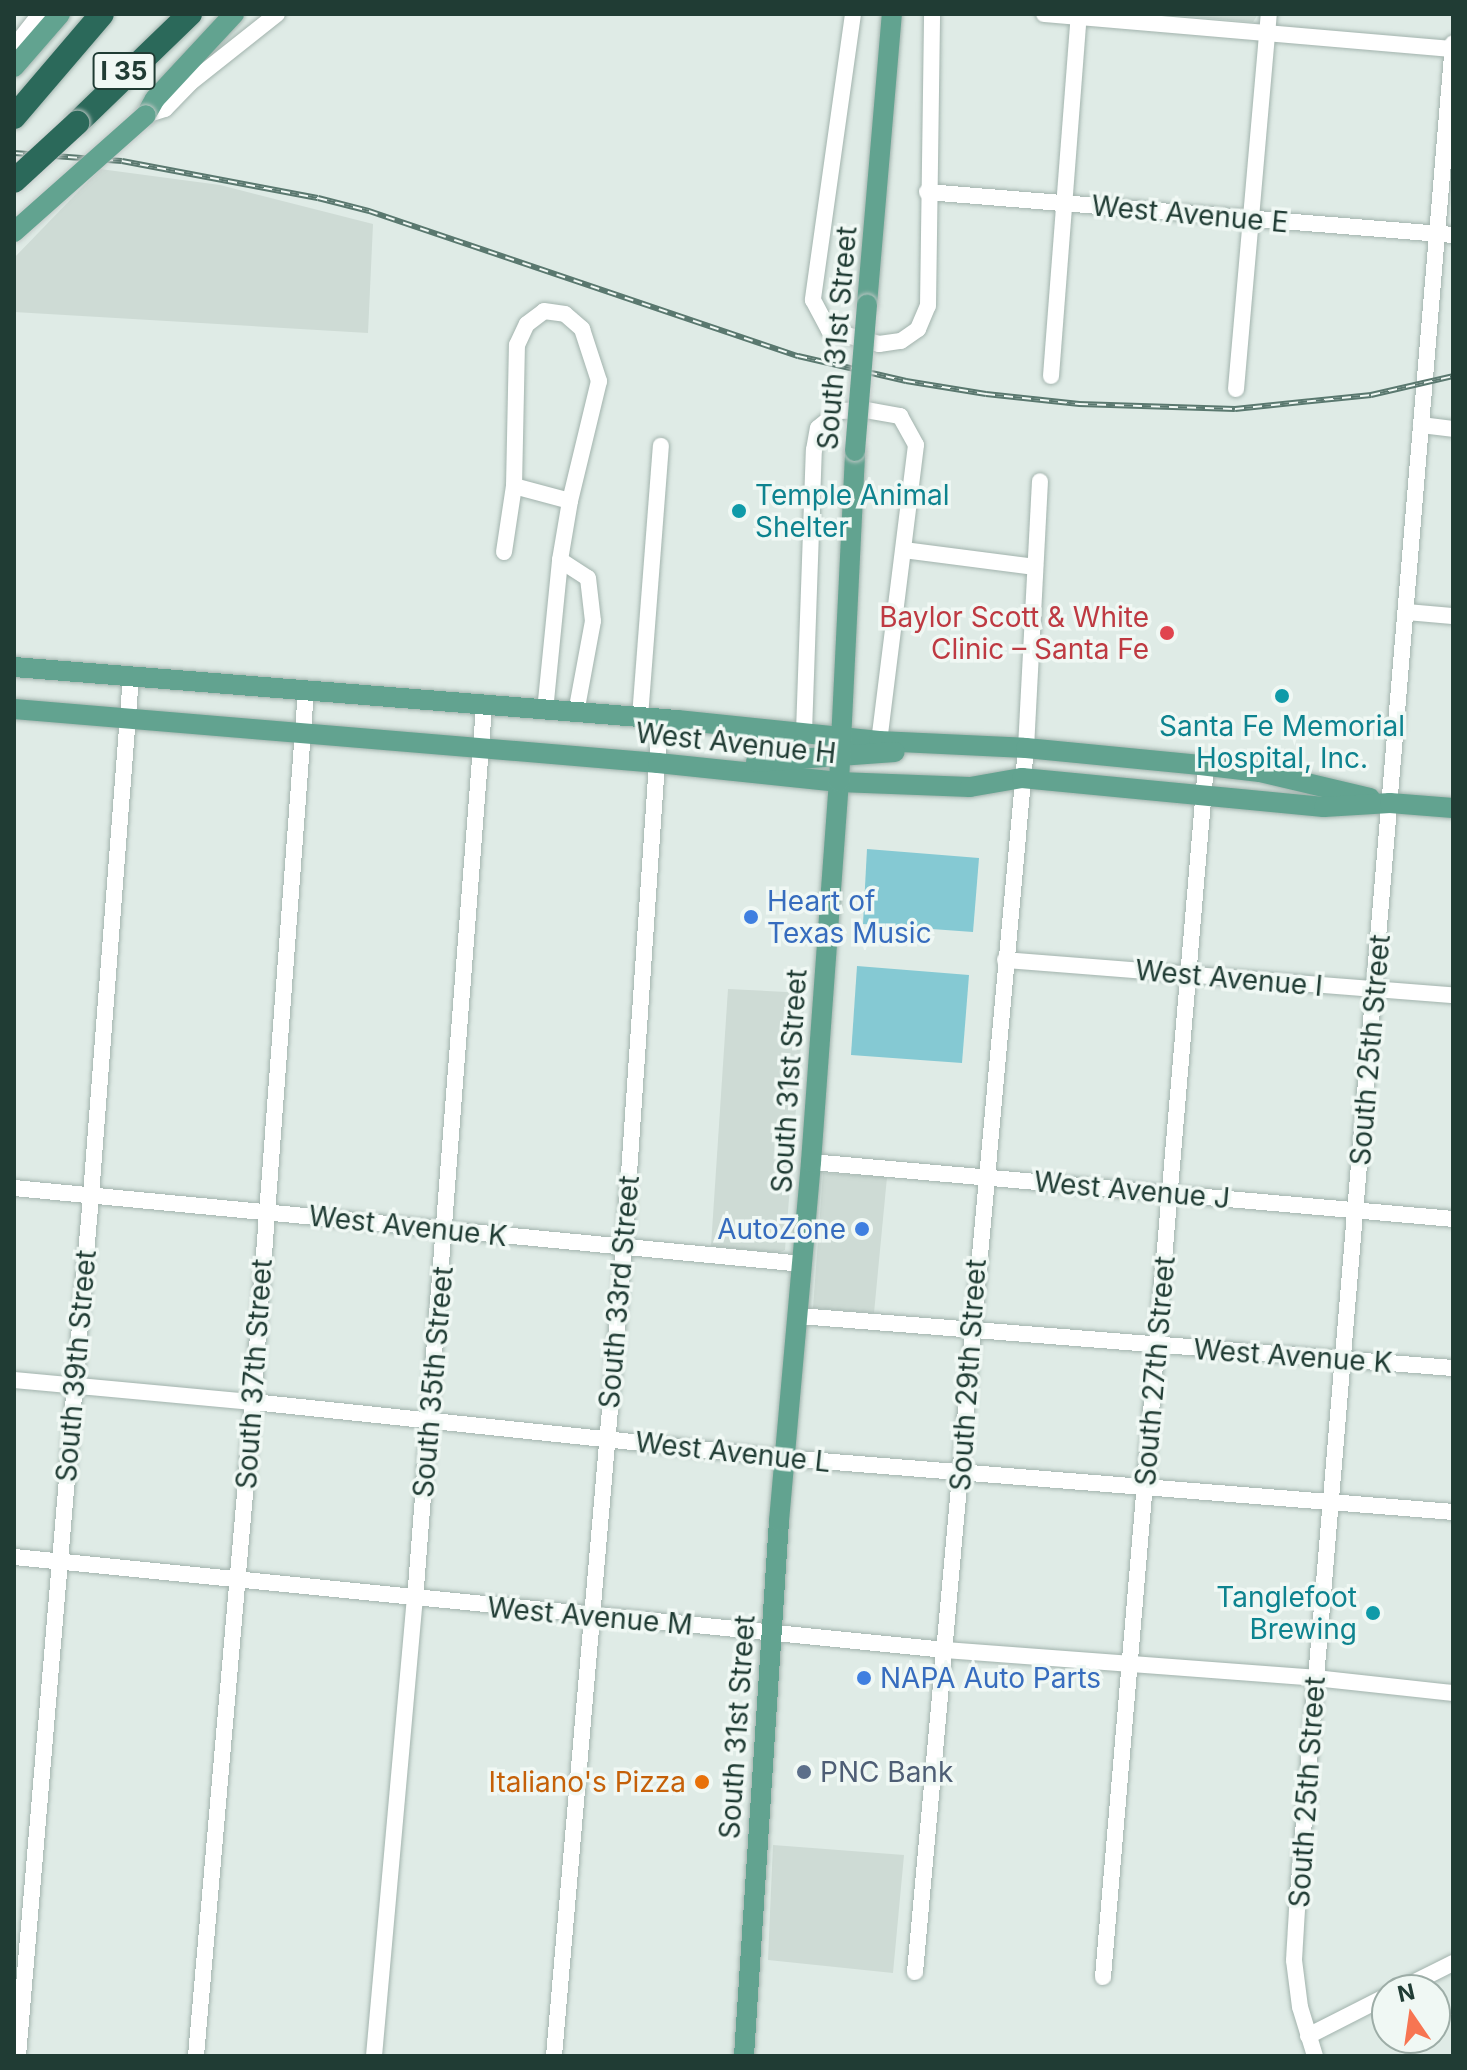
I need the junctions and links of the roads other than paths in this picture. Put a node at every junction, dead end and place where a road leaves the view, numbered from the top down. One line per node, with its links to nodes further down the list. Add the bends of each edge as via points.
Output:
1 (40, 14): 15 (street)
2 (60, 14): 17 (main road)
3 (102, 14): 19 (highway, I 35)
4 (234, 14): 18 (main road)
5 (277, 14): 18 (street, via 165,109)
6 (853, 14): 21 (street, via 813,300 829,330 879,344 901,341 918,329 928,306)
7 (892, 14): 53 (main road, South 31st Street, bridge, via 855,451)
8 (932, 14): 21 (street)
9 (1044, 14): 12 (street)
10 (1269, 14): 13 (street)
11 (178, 15): 20 (highway, I 35, bridge, via 77,123)
12 (1079, 15): 13 (street); 22 (street)
13 (1268, 34): 16 (street); 23 (street)
14 (1453, 43): 16 (street, South 25th Street)
15 (14, 47)
16 (1453, 49): 25 (street, South 25th Street)
17 (14, 67)
18 (146, 115): 24 (main road, bridge)
19 (14, 117)
20 (14, 181)
21 (927, 192): 22 (street, West Avenue E)
22 (1064, 202): 23 (street, West Avenue E); 26 (street)
23 (1251, 221): 25 (street, West Avenue E); 27 (street)
24 (14, 232)
25 (1445, 234): 28 (street, South 25th Street)
26 (1051, 376)
27 (1236, 389)
28 (1421, 425): 29 (street); 38 (street, South 25th Street)
29 (1453, 429)
30 (661, 446): 48 (street, South 33rd Street)
31 (1040, 481): 37 (street, South 29th Street)
32 (514, 486): 33 (street); 33 (street, via 517,345 527,324 544,311 565,314 582,329 599,381); 35 (street)
33 (570, 501): 36 (street)
34 (904, 550): 37 (street); 49 (street, via 916,445 900,416 839,411 818,428 814,450); 51 (street)
35 (504, 552)
36 (560, 560): 45 (street); 46 (street, via 588,578 593,621)
37 (1035, 567): 54 (street, South 29th Street)
38 (1406, 612): 39 (street); 62 (street, South 25th Street)
39 (1453, 616)
40 (14, 667): 41 (main road, West Avenue H)
41 (131, 676): 42 (main road, West Avenue H); 47 (street, South 39th Street)
42 (306, 691): 43 (main road, West Avenue H); 50 (street, South 37th Street)
43 (484, 707): 45 (main road, West Avenue H); 55 (street, South 35th Street)
44 (14, 709): 47 (main road, West Avenue H)
45 (545, 711): 46 (main road, West Avenue H)
46 (576, 713): 48 (main road, West Avenue H)
47 (127, 718): 50 (main road, West Avenue H); 72 (street, South 39th Street)
48 (650, 718): 49 (main road, West Avenue H); 56 (street, South 33rd Street)
49 (804, 732): 53 (main road, West Avenue H)
50 (303, 733): 55 (main road, West Avenue H); 74 (street, South 37th Street)
51 (879, 741): 52 (main road, West Avenue H); 53 (main road, West Avenue H)
52 (951, 745): 53 (main road, via 923,751); 54 (main road, West Avenue H)
53 (840, 746): 58 (main road, via 798,762 746,762); 60 (main road, South 31st Street)
54 (1026, 748): 57 (main road, West Avenue H); 59 (street, South 29th Street)
55 (481, 749): 56 (main road, West Avenue H); 76 (street, South 35th Street)
56 (658, 763): 58 (main road, West Avenue H); 77 (street, South 33rd Street)
57 (1206, 765): 61 (street, South 27th Street); 62 (main road, West Avenue H, via 1260,772)
58 (732, 771): 60 (main road, West Avenue H)
59 (1022, 778): 60 (main road, West Avenue H, via 970,787); 61 (main road, West Avenue H); 64 (street, South 29th Street)
60 (839, 782): 68 (main road, South 31st Street)
61 (1202, 796): 62 (main road, West Avenue H, via 1324,807); 65 (street, South 27th Street)
62 (1390, 803): 63 (main road, West Avenue H); 66 (street, South 25th Street)
63 (1453, 808)
64 (1005, 960): 65 (street, West Avenue I); 69 (street, South 29th Street)
65 (1187, 974): 66 (street, West Avenue I); 71 (street, South 27th Street)
66 (1376, 990): 67 (street, West Avenue I); 73 (street, South 25th Street)
67 (1453, 995)
68 (811, 1162): 69 (street, West Avenue J); 78 (main road, South 31st Street)
69 (984, 1177): 71 (street, West Avenue J); 80 (street, South 29th Street)
70 (14, 1188): 72 (street, West Avenue K)
71 (1169, 1193): 73 (street, West Avenue J); 81 (street, South 27th Street)
72 (91, 1195): 74 (street, West Avenue K); 85 (street, South 39th Street)
73 (1356, 1210): 75 (street, West Avenue J); 82 (street, South 25th Street)
74 (265, 1211): 76 (street, West Avenue K); 86 (street, South 37th Street)
75 (1453, 1219)
76 (445, 1231): 77 (street, West Avenue K); 87 (street, South 35th Street)
77 (624, 1247): 78 (street, West Avenue K); 88 (street, South 33rd Street)
78 (803, 1264): 79 (main road, South 31st Street)
79 (799, 1316): 80 (street, West Avenue K); 89 (main road, South 31st Street)
80 (970, 1330): 81 (street, West Avenue K); 90 (street, South 29th Street)
81 (1158, 1346): 82 (street, West Avenue K); 91 (street, South 27th Street)
82 (1345, 1361): 83 (street, West Avenue K); 92 (street, South 25th Street)
83 (1453, 1368)
84 (14, 1380): 85 (street, West Avenue L)
85 (73, 1385): 86 (street, West Avenue L); 95 (street, South 39th Street)
86 (253, 1402): 87 (street, West Avenue L); 96 (street, South 37th Street)
87 (430, 1421): 88 (street, West Avenue L); 97 (street, South 35th Street)
88 (607, 1440): 89 (street, West Avenue L); 98 (street, South 33rd Street)
89 (784, 1458): 90 (street, West Avenue L); 99 (main road, South 31st Street)
90 (961, 1471): 91 (street, West Avenue L); 100 (street, South 29th Street)
91 (1145, 1487): 92 (street, West Avenue L); 101 (street, South 27th Street)
92 (1331, 1502): 93 (street, West Avenue L); 102 (street, South 25th Street)
93 (1453, 1512)
94 (14, 1557): 95 (street, West Avenue M)
95 (58, 1561): 96 (street, West Avenue M); 110 (street, South 39th Street)
96 (238, 1581): 97 (street, West Avenue M); 111 (street, South 37th Street)
97 (415, 1600): 98 (street, West Avenue M); 112 (street, South 35th Street)
98 (593, 1614): 99 (street, West Avenue M); 113 (street, South 33rd Street)
99 (771, 1633): 100 (street, West Avenue M); 114 (main road, South 31st Street)
100 (945, 1650): 101 (street, West Avenue M); 105 (street, South 29th Street)
101 (1130, 1664): 102 (street, West Avenue M); 107 (street, South 27th Street)
102 (1315, 1678): 103 (street, West Avenue M); 109 (street, South 25th Street, via 1294,1960)
103 (1453, 1693)
104 (1453, 1963): 106 (street)
105 (915, 1972)
106 (1431, 1974)
107 (1103, 1977)
108 (1371, 2004): 109 (street)
109 (1308, 2036): 115 (street, South 25th Street)
110 (18, 2056)
111 (196, 2056)
112 (374, 2056)
113 (554, 2056)
114 (744, 2056)
115 (1315, 2056)

